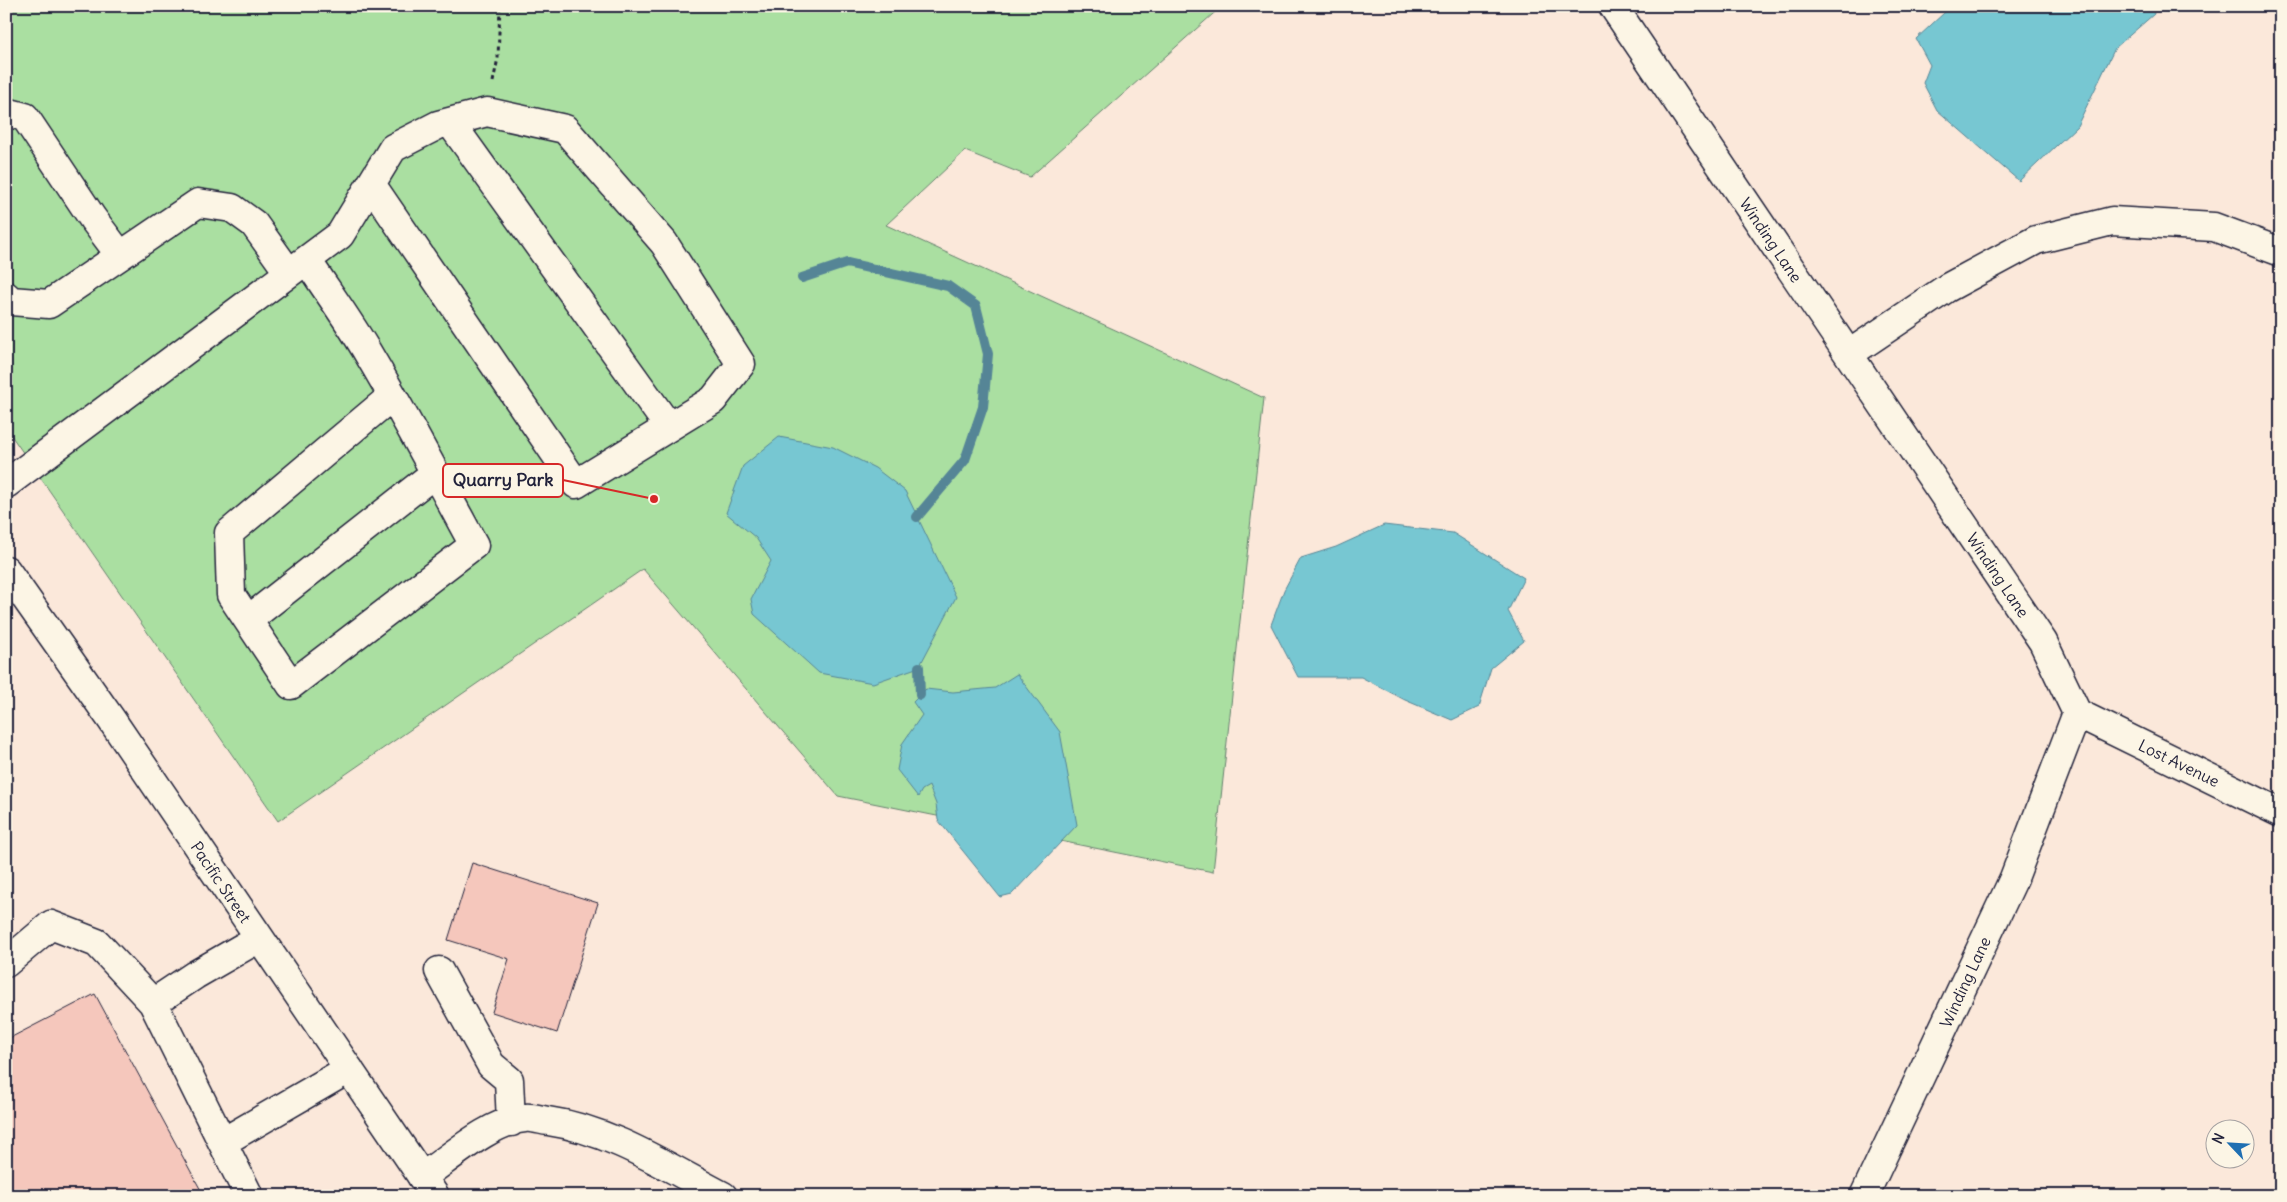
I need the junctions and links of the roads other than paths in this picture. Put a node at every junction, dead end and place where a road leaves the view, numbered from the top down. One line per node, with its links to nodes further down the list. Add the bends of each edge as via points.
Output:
1 (1613, 6): 9 (street, Winding Lane)
2 (6, 112): 6 (street, via 25,116)
3 (450, 122): 4 (street, via 394,148); 11 (street); 11 (street, via 487,112 565,129 664,243 741,364 713,400)
4 (371, 184): 7 (street, via 340,235); 11 (street, via 576,484)
5 (2281, 252): 9 (street, via 2214,227 2112,221 2036,240 1947,288)
6 (120, 255): 7 (street, via 198,203 232,208 254,224); 8 (street, via 49,304 11,301)
7 (298, 266): 10 (street, via 369,354); 13 (street)
8 (6, 296)
9 (1849, 354): 16 (street, Winding Lane, via 2043,642)
10 (392, 396): 12 (street); 15 (street, via 229,533 231,595)
11 (669, 427)
12 (435, 473): 15 (street); 15 (street, via 474,545 291,685)
13 (6, 484)
14 (6, 570): 18 (street, Pacific Street)
15 (248, 620)
16 (2077, 713): 17 (street, Lost Avenue); 28 (street, Winding Lane, via 2014,878)
17 (2281, 812)
18 (258, 938): 21 (street, via 195,974); 22 (street, Pacific Street)
19 (6, 962): 21 (street, via 51,925 96,943)
20 (439, 971): 23 (street, via 491,1065 509,1080)
21 (153, 1003): 24 (street)
22 (350, 1069): 24 (street); 25 (street, Pacific Street)
23 (511, 1122): 25 (street, via 482,1136); 27 (street, via 525,1118 570,1124 608,1137)
24 (222, 1142): 26 (street)
25 (429, 1186)
26 (249, 1196)
27 (723, 1196)
28 (1864, 1196)

